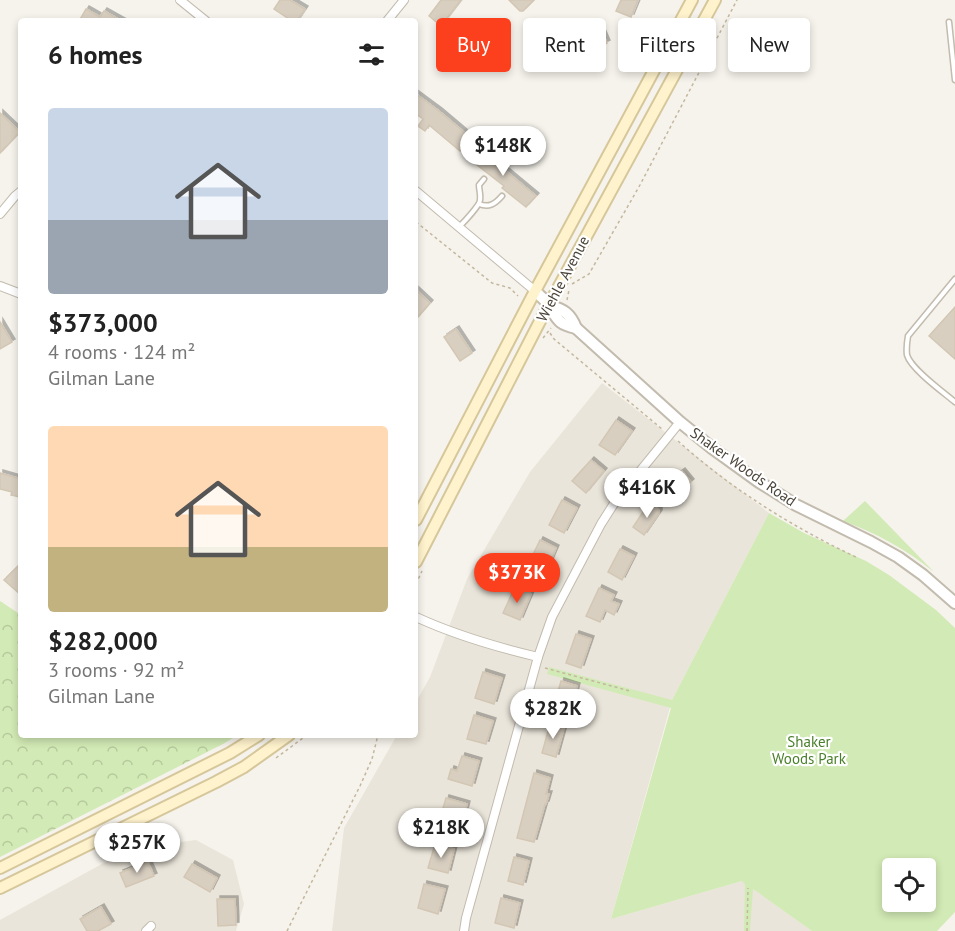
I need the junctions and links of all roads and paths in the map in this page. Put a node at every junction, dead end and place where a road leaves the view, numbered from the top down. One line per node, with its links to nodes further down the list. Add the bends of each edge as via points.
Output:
1 (180, 0): 6 (street)
2 (404, 0): 7 (street)
3 (692, 0): 21 (main road, Wiehle Avenue)
4 (715, 0): 24 (main road, Wiehle Avenue)
5 (737, 0): 25 (path, via 634,195 589,274 570,285)
6 (202, 18)
7 (389, 18)
8 (949, 22): 9 (lane)
9 (954, 54): 10 (lane)
10 (955, 80)
11 (484, 179): 15 (lane, via 479,185)
12 (418, 193): 18 (street)
13 (18, 194): 16 (street)
14 (502, 196): 15 (lane, via 489,206)
15 (479, 204): 18 (lane)
16 (0, 214)
17 (418, 224): 23 (path, via 492,283 505,285)
18 (459, 228): 21 (street)
19 (955, 279): 28 (lane, via 908,336 906,346 913,367)
20 (0, 286): 22 (street)
21 (535, 291): 24 (street); 31 (main road, Wiehle Avenue)
22 (18, 293)
23 (518, 296)
24 (549, 305): 25 (street); 26 (street); 32 (main road, Wiehle Avenue)
25 (561, 309): 27 (street, Shaker Woods Road)
26 (556, 319): 27 (street, Shaker Woods Road); 30 (path, via 550,332 554,339)
27 (576, 328): 29 (street, Shaker Woods Road)
28 (955, 402)
29 (680, 422): 30 (street); 34 (street, Shaker Woods Road, via 796,505 898,557)
30 (669, 434): 33 (path, via 773,512); 36 (street, via 601,524 552,617)
31 (418, 516)
32 (418, 558)
33 (858, 558)
34 (955, 603)
35 (418, 618): 36 (street)
36 (537, 661): 37 (path); 45 (street)
37 (630, 692)
38 (254, 738): 41 (main road)
39 (285, 738): 42 (main road, via 216,782)
40 (377, 738): 44 (path, via 360,786)
41 (0, 868)
42 (0, 888)
43 (748, 888): 46 (path)
44 (287, 931)
45 (464, 931)
46 (747, 931)

